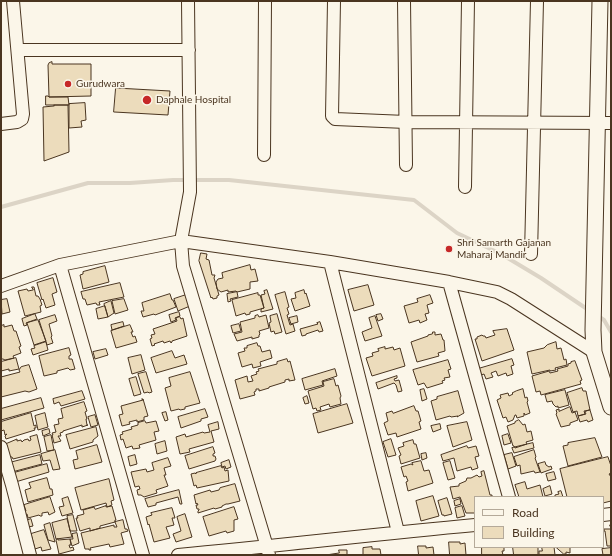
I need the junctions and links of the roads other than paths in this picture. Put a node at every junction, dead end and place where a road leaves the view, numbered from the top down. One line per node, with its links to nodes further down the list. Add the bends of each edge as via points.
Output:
1 (13, 1): 9 (street)
2 (188, 1): 10 (street)
3 (265, 1): 16 (street)
4 (334, 1): 11 (street, via 333,118)
5 (404, 1): 11 (street)
6 (468, 1): 12 (street)
7 (537, 1): 13 (street)
8 (600, 1): 14 (street)
9 (18, 50): 10 (street); 15 (street, via 22,119)
10 (189, 50): 19 (street, via 190,192)
11 (406, 122): 12 (street); 17 (street)
12 (466, 122): 13 (street); 18 (street)
13 (534, 122): 14 (street); 20 (street)
14 (605, 123): 25 (street, via 594,298)
15 (1, 124)
16 (264, 154)
17 (406, 165)
18 (465, 187)
19 (181, 241): 21 (street); 22 (street); 32 (street, via 184,266)
20 (531, 254)
21 (330, 262): 23 (street); 31 (street)
22 (60, 266): 24 (street); 34 (street)
23 (449, 282): 25 (street, via 497,292); 29 (street)
24 (1, 286)
25 (594, 352): 26 (street)
26 (611, 407)
27 (1, 447): 28 (street)
28 (7, 484): 33 (street)
29 (509, 496)
30 (474, 525): 31 (street)
31 (398, 532): 32 (street)
32 (268, 551): 35 (street)
33 (30, 555)
34 (143, 555)
35 (178, 555)

